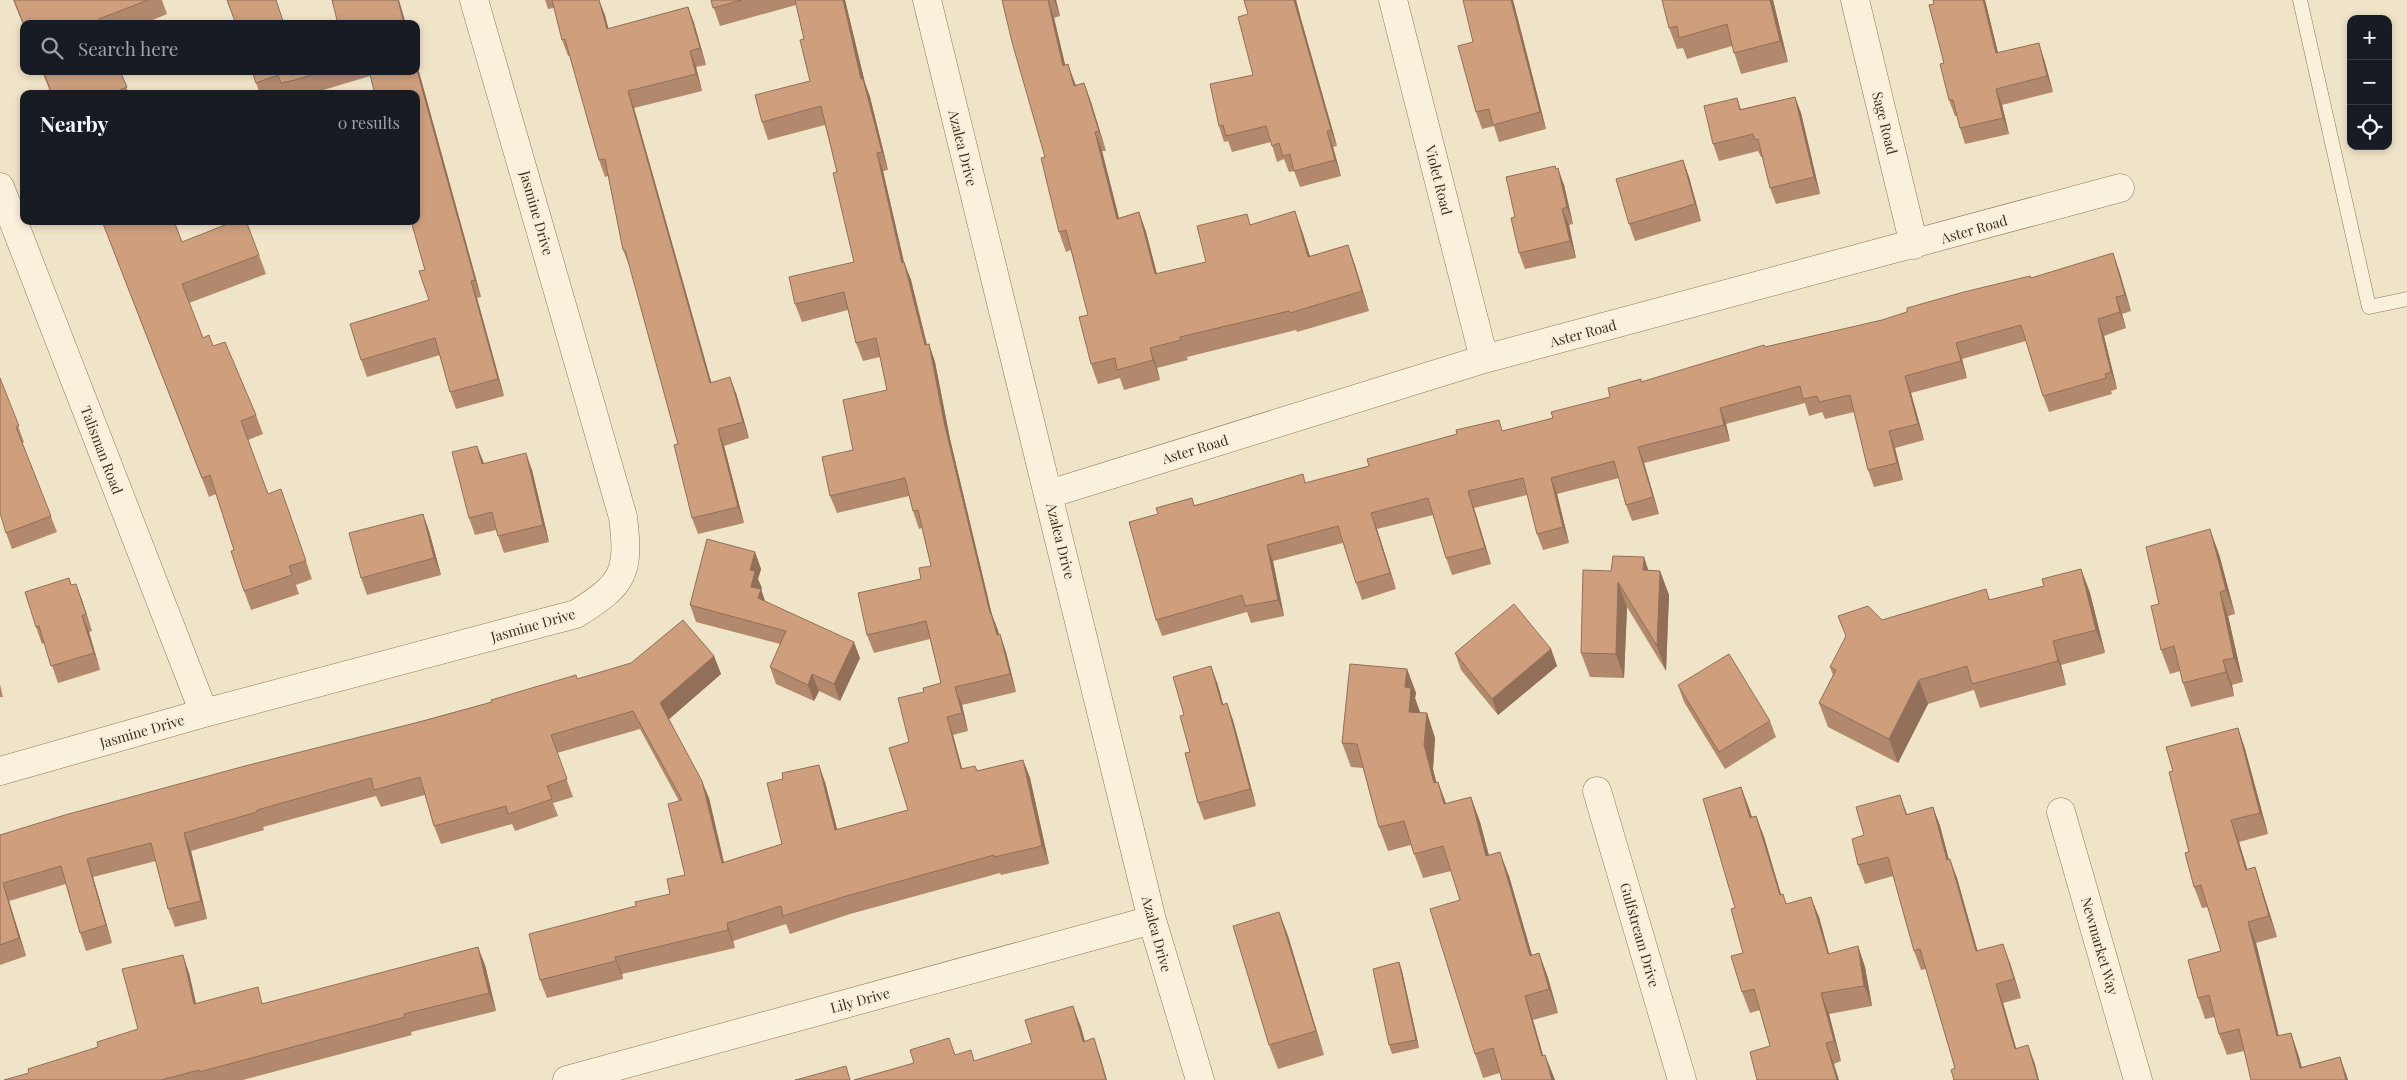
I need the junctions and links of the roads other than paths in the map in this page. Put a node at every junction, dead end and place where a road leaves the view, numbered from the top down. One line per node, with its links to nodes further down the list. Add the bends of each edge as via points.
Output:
1 (474, 0): 12 (street, Jasmine Drive, via 623,517 627,549 621,576 604,596 576,614)
2 (927, 0): 11 (street, Azalea Drive)
3 (1393, 0): 10 (street, Violet Road)
4 (1855, 0): 8 (street, Sage Road)
5 (2300, 0): 9 (lane, via 2369,307)
6 (0, 187): 12 (street, Talisman Road)
7 (2120, 188): 8 (street, Aster Road)
8 (1914, 245): 10 (street, Aster Road)
9 (2407, 299)
10 (1484, 359): 11 (street, Aster Road)
11 (1049, 494): 16 (street, Azalea Drive)
12 (204, 713): 13 (street, Jasmine Drive)
13 (0, 771)
14 (1597, 790): 19 (street, Gulfstream Drive)
15 (2061, 812): 20 (street, Newmarket Way)
16 (1152, 920): 17 (street, Lily Drive); 18 (street, Azalea Drive)
17 (567, 1080)
18 (1200, 1080)
19 (1682, 1080)
20 (2138, 1080)

